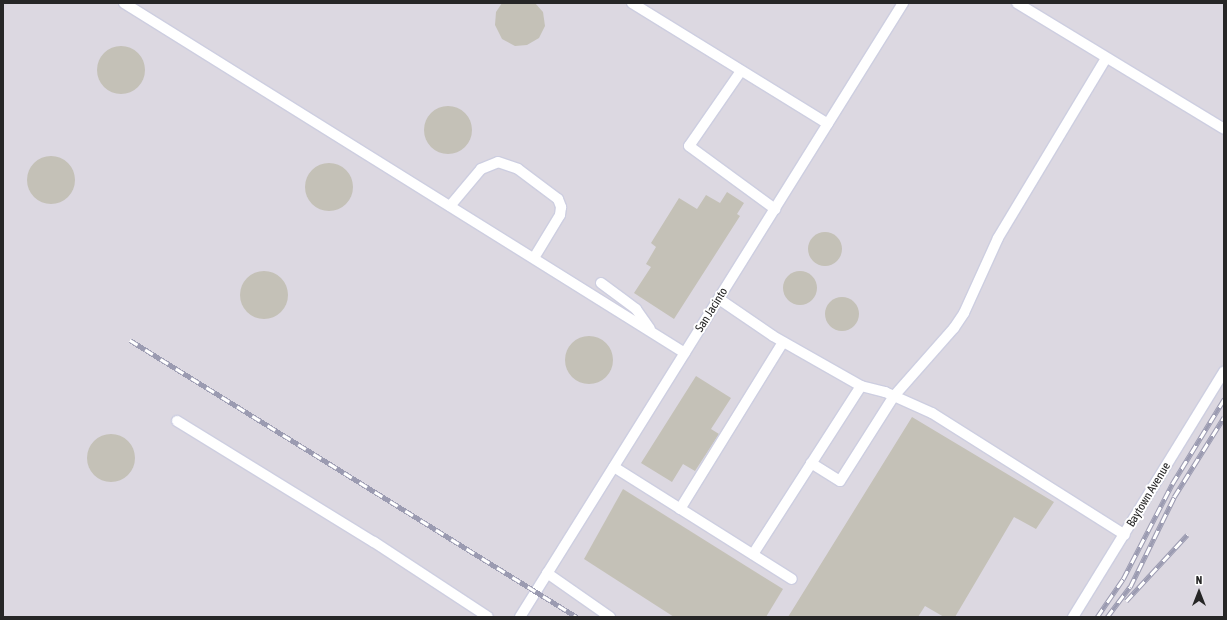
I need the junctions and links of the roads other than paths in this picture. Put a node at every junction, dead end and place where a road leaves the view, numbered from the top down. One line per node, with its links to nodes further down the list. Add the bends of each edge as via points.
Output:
1 (124, 3): 9 (street)
2 (632, 3): 6 (street)
3 (903, 3): 7 (street, San Jacinto)
4 (1018, 3): 5 (street)
5 (1106, 58): 8 (street); 19 (street, via 998,238 964,313)
6 (741, 71): 7 (street); 10 (street, via 689,146)
7 (828, 124): 10 (street, San Jacinto)
8 (1224, 129)
9 (450, 206): 11 (street); 11 (street, via 481,169 498,162 518,169 558,199 561,207 560,215)
10 (775, 209): 13 (street, San Jacinto)
11 (534, 258): 14 (street)
12 (601, 283): 14 (street, via 636,309)
13 (719, 299): 15 (street); 16 (street, San Jacinto)
14 (652, 332): 16 (street)
15 (783, 342): 18 (street); 23 (street)
16 (685, 353): 22 (street, San Jacinto)
17 (1224, 372): 24 (street, Baytown Avenue)
18 (861, 386): 19 (street); 21 (street)
19 (894, 396): 21 (street, via 840,481); 24 (street, via 932,413)
20 (177, 421): 28 (street, via 374,542)
21 (811, 463): 25 (street)
22 (614, 467): 23 (street); 26 (street, San Jacinto)
23 (680, 509): 25 (street)
24 (1124, 535): 31 (street, Baytown Avenue)
25 (753, 554): 27 (street)
26 (547, 573): 29 (street, San Jacinto); 30 (street)
27 (792, 579)
28 (488, 617)
29 (520, 617)
30 (610, 617)
31 (1073, 617)

